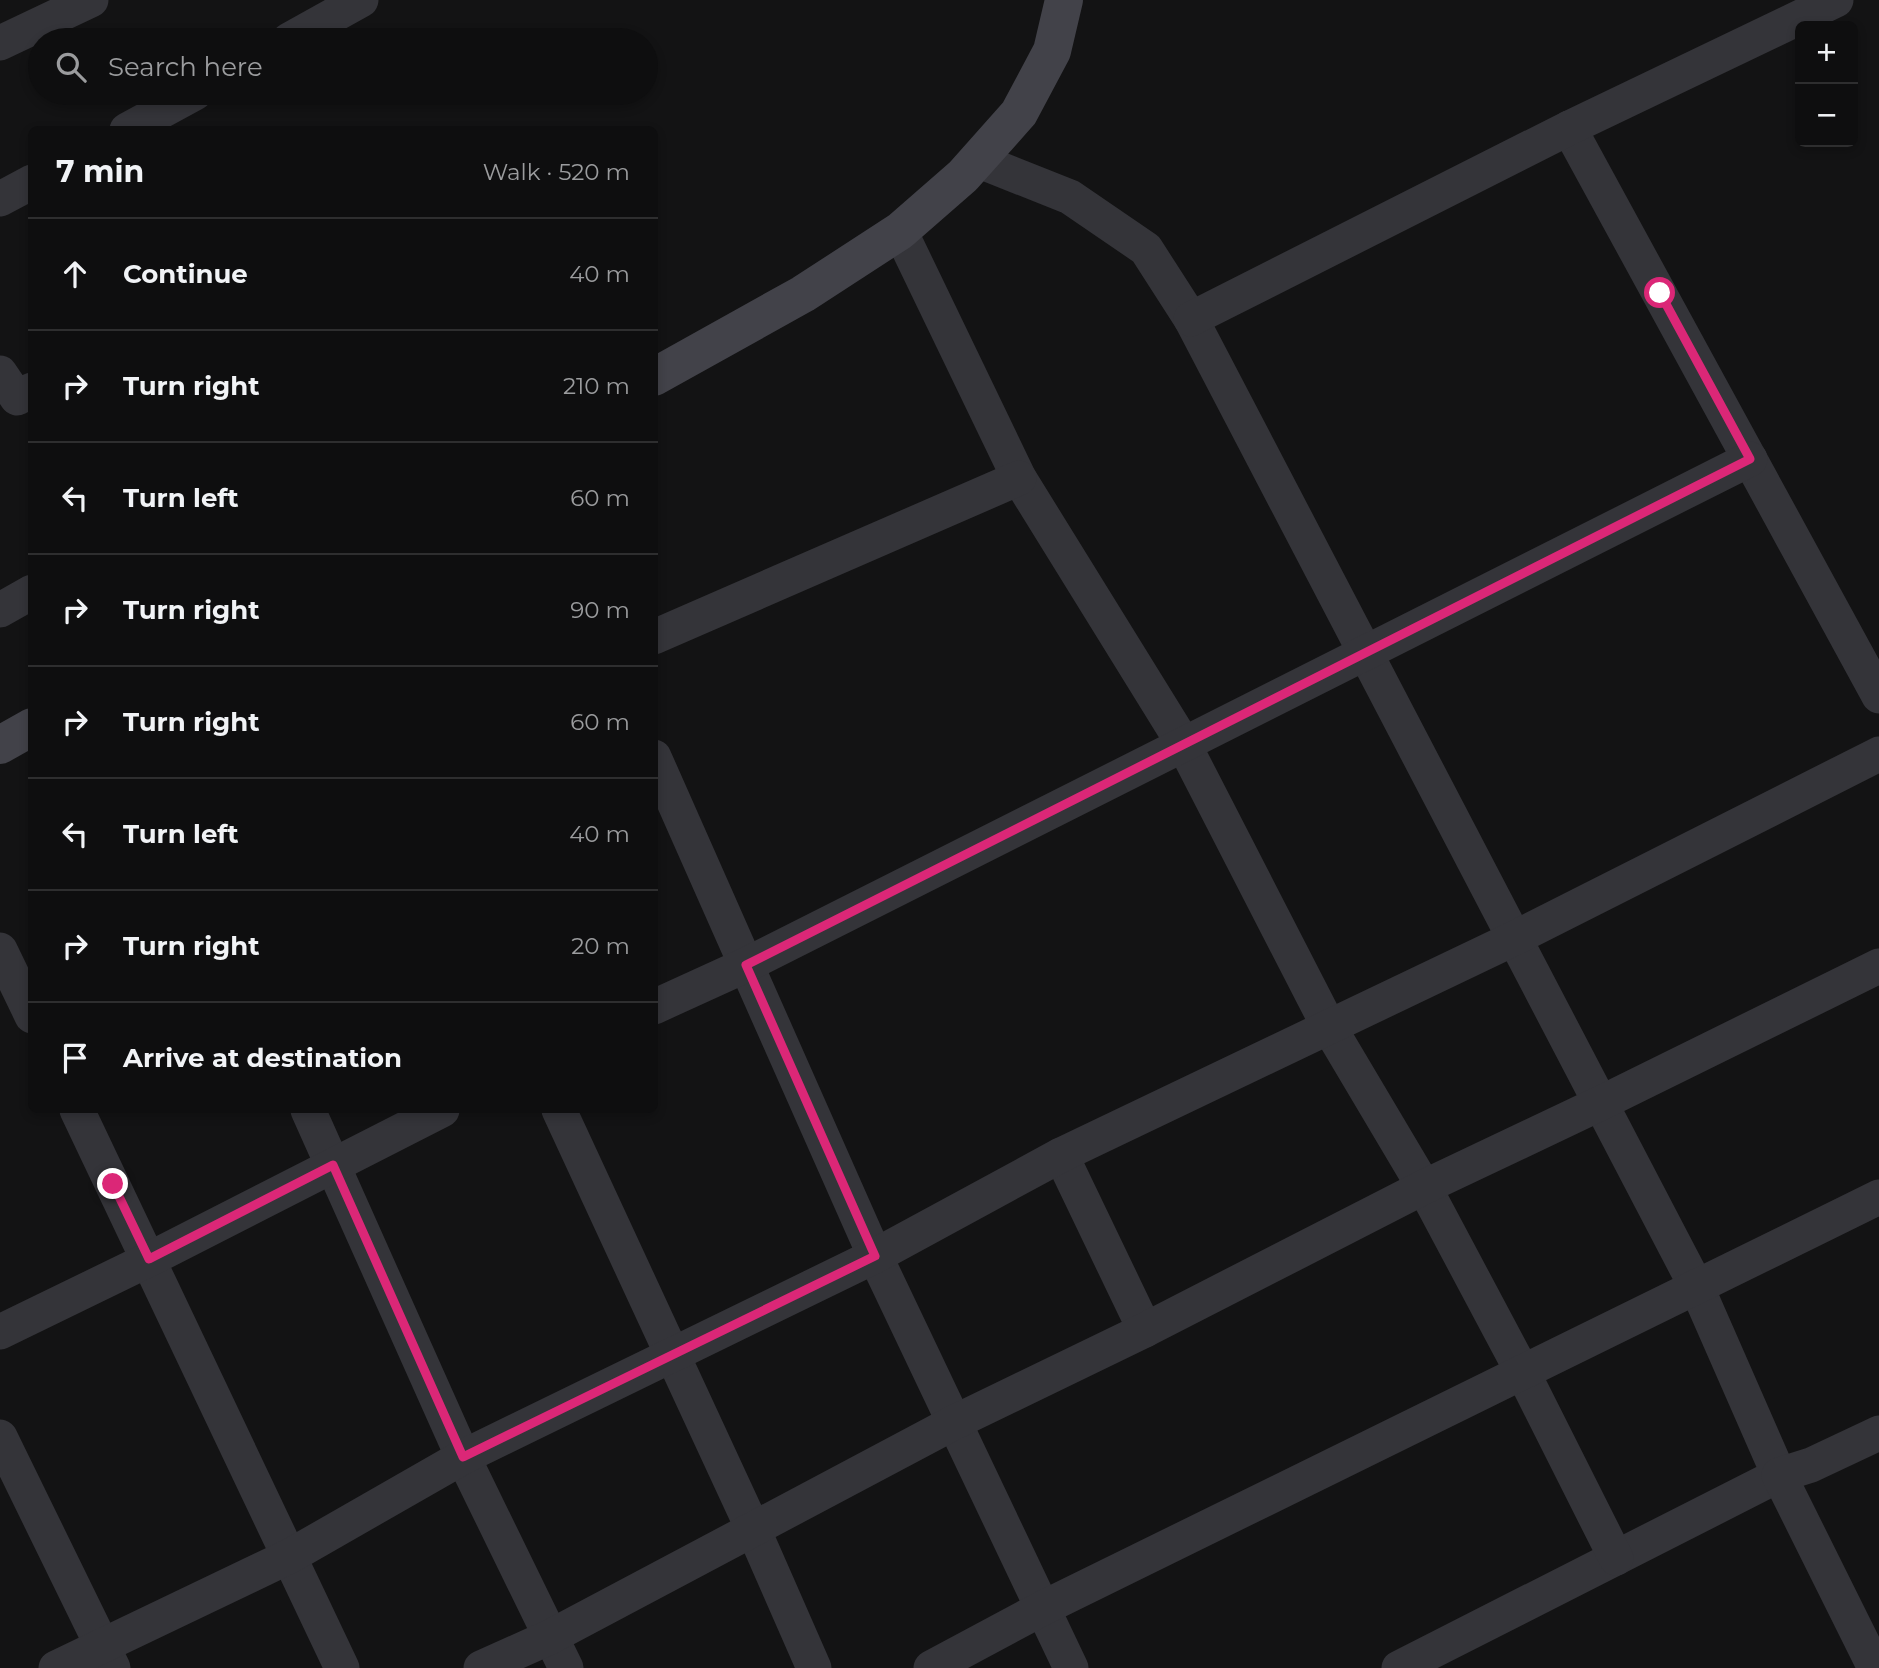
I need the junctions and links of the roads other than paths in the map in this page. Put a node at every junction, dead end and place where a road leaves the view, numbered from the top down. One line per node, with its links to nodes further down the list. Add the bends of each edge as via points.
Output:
1 (91, 0): 5 (street)
2 (1064, 0): 12 (street, via 1052,51 1019,113)
3 (1836, 0): 11 (street)
4 (341, 5): 6 (street)
5 (32, 28)
6 (307, 28)
7 (28, 30): 8 (street)
8 (0, 43)
9 (173, 105): 10 (street)
10 (134, 126)
11 (1569, 128): 16 (street); 18 (street)
12 (977, 160): 15 (street); 16 (street, via 1070,197 1146,249)
13 (28, 184): 14 (street)
14 (0, 199)
15 (900, 231): 17 (street, via 803,294); 19 (street)
16 (1191, 319): 23 (street)
17 (658, 375)
18 (1750, 459): 23 (street); 24 (street)
19 (1019, 478): 22 (street); 26 (street)
20 (28, 594): 21 (street)
21 (0, 610)
22 (658, 635)
23 (1365, 652): 26 (street); 30 (street)
24 (1879, 696)
25 (28, 729): 27 (street)
26 (1183, 743): 32 (street); 36 (street)
27 (0, 745)
28 (1879, 754): 30 (street)
29 (658, 766): 32 (street)
30 (1515, 938): 36 (street); 37 (street)
31 (10, 958): 34 (street)
32 (746, 965): 35 (street); 46 (street)
33 (1879, 966): 37 (street)
34 (28, 1005)
35 (658, 1005)
36 (1329, 1027): 42 (street); 44 (street)
37 (1601, 1103): 44 (street); 48 (street)
38 (78, 1113): 47 (street)
39 (308, 1113): 43 (street)
40 (436, 1113): 43 (street)
41 (560, 1113): 51 (street)
42 (1061, 1155): 46 (street); 49 (street)
43 (333, 1165): 47 (street); 56 (street)
44 (1424, 1187): 49 (street); 52 (street)
45 (1879, 1196): 48 (street)
46 (875, 1256): 51 (street); 53 (street)
47 (149, 1259): 50 (street); 59 (street)
48 (1697, 1287): 52 (street); 57 (street)
49 (1145, 1330): 53 (street)
50 (0, 1332)
51 (671, 1356): 56 (street); 58 (street)
52 (1523, 1373): 60 (street); 61 (street)
53 (955, 1422): 58 (street); 61 (street)
54 (1879, 1433): 57 (street)
55 (0, 1437): 63 (street)
56 (463, 1457): 59 (street); 62 (street)
57 (1779, 1475): 60 (street); 72 (street)
58 (753, 1529): 62 (street); 68 (street)
59 (290, 1556): 63 (street); 65 (street)
60 (1616, 1558): 71 (street)
61 (1043, 1608): 69 (street); 70 (street)
62 (550, 1637): 66 (street); 67 (street)
63 (108, 1656): 64 (street)
64 (56, 1668)
65 (342, 1668)
66 (481, 1668)
67 (566, 1668)
68 (814, 1668)
69 (931, 1668)
70 (1071, 1668)
71 (1399, 1668)
72 (1875, 1668)

